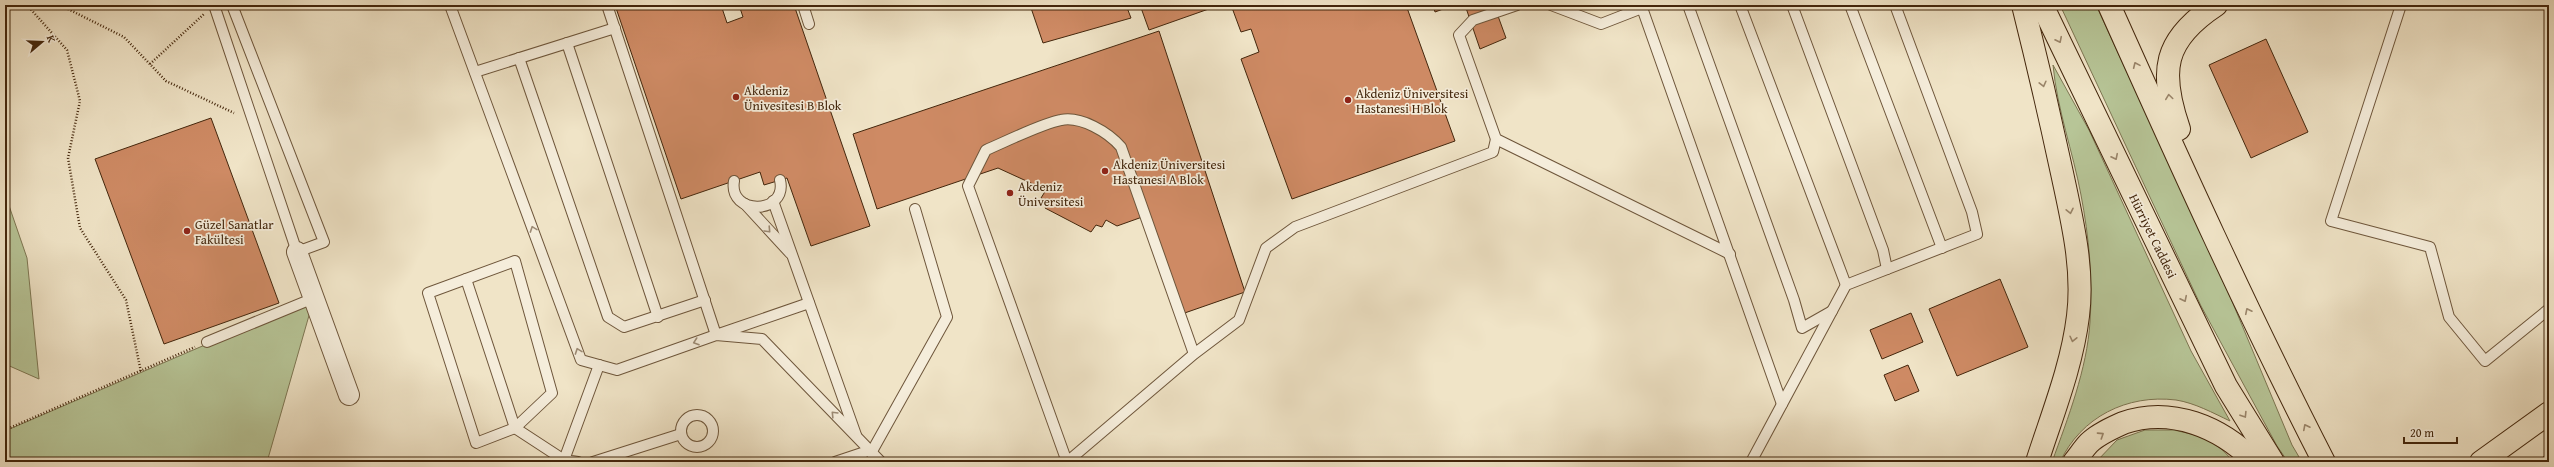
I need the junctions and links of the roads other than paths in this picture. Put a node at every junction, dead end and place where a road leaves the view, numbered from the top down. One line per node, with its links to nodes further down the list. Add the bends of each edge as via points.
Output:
1 (214, 5): 31 (lane)
2 (232, 5): 31 (lane, via 324,242)
3 (454, 5): 23 (lane, via 451,8)
4 (607, 5): 20 (lane)
5 (803, 5): 19 (lane)
6 (1517, 5): 24 (lane, via 1473,20 1460,35)
7 (1551, 5): 18 (lane, via 1601,24)
8 (1688, 5): 42 (lane, via 1802,328)
9 (1740, 5): 37 (lane)
10 (1792, 5): 35 (lane, via 1883,250)
11 (1850, 5): 30 (lane)
12 (1896, 5): 30 (lane, via 1972,212 1977,234)
13 (2023, 5): 62 (highway, one-way to 62, via 2048,103 2077,243 2079,284 2078,316 2062,385)
14 (2042, 5): 65 (highway, Hürriyet Caddesi, one-way to 65, via 2226,386)
15 (2109, 5): 34 (highway, one-way to 15)
16 (2216, 5): 34 (highway, one-way to 16, via 2169,101 2166,73 2171,54 2185,30)
17 (2401, 5): 41 (lane, via 2331,221 2430,248 2449,317 2485,361)
18 (1641, 6): 32 (lane)
19 (809, 24)
20 (615, 28): 21 (lane); 39 (lane)
21 (567, 43): 22 (lane); 43 (lane)
22 (519, 58): 23 (lane); 43 (lane, via 608,316 624,327)
23 (475, 72): 47 (lane, one-way to 23, via 581,360)
24 (1496, 139): 32 (lane); 46 (lane, via 1493,152 1295,227 1266,248 1240,320)
25 (780, 180): 27 (lane, via 780,190)
26 (734, 181): 28 (lane, via 735,191)
27 (773, 201): 28 (lane, via 758,208); 33 (lane)
28 (744, 204): 33 (lane, one-way to 33)
29 (915, 209): 54 (lane, via 947,317)
30 (1942, 248): 35 (lane)
31 (297, 252): 38 (street)
32 (1730, 254): 49 (lane)
33 (792, 256): 40 (lane)
34 (2227, 266): 66 (highway, one-way to 34)
35 (1887, 269): 37 (lane)
36 (466, 279): 51 (lane); 51 (lane, via 428,293 476,443); 51 (lane, via 515,261 552,393)
37 (1846, 285): 42 (lane)
38 (314, 298): 45 (lane); 48 (street)
39 (705, 300): 43 (lane); 44 (lane)
40 (809, 303): 44 (lane); 53 (lane)
41 (2549, 308)
42 (1833, 311): 49 (lane)
43 (658, 317)
44 (716, 335): 47 (lane, one-way to 47, via 617,370); 53 (lane, one-way to 44, via 762,339)
45 (207, 342)
46 (1194, 354): 60 (lane); 60 (lane, via 1121,146 1113,138 1078,120 1060,120 986,150 968,186)
47 (599, 365): 55 (lane)
48 (349, 395)
49 (1782, 404): 61 (lane)
50 (2549, 412): 67 (highway)
51 (515, 428): 55 (lane)
52 (681, 434): 57 (lane)
53 (857, 438): 54 (lane)
54 (867, 454): 58 (lane); 59 (lane)
55 (564, 460): 56 (lane)
56 (578, 462)
57 (593, 462)
58 (835, 462)
59 (881, 462)
60 (1067, 462)
61 (1751, 462)
62 (2037, 462)
63 (2074, 462): 64 (highway, one-way to 64, via 2090,442 2113,427 2139,418 2167,416 2194,422 2219,433 2243,449)
64 (2255, 462)
65 (2273, 462)
66 (2324, 462)
67 (2481, 462)

